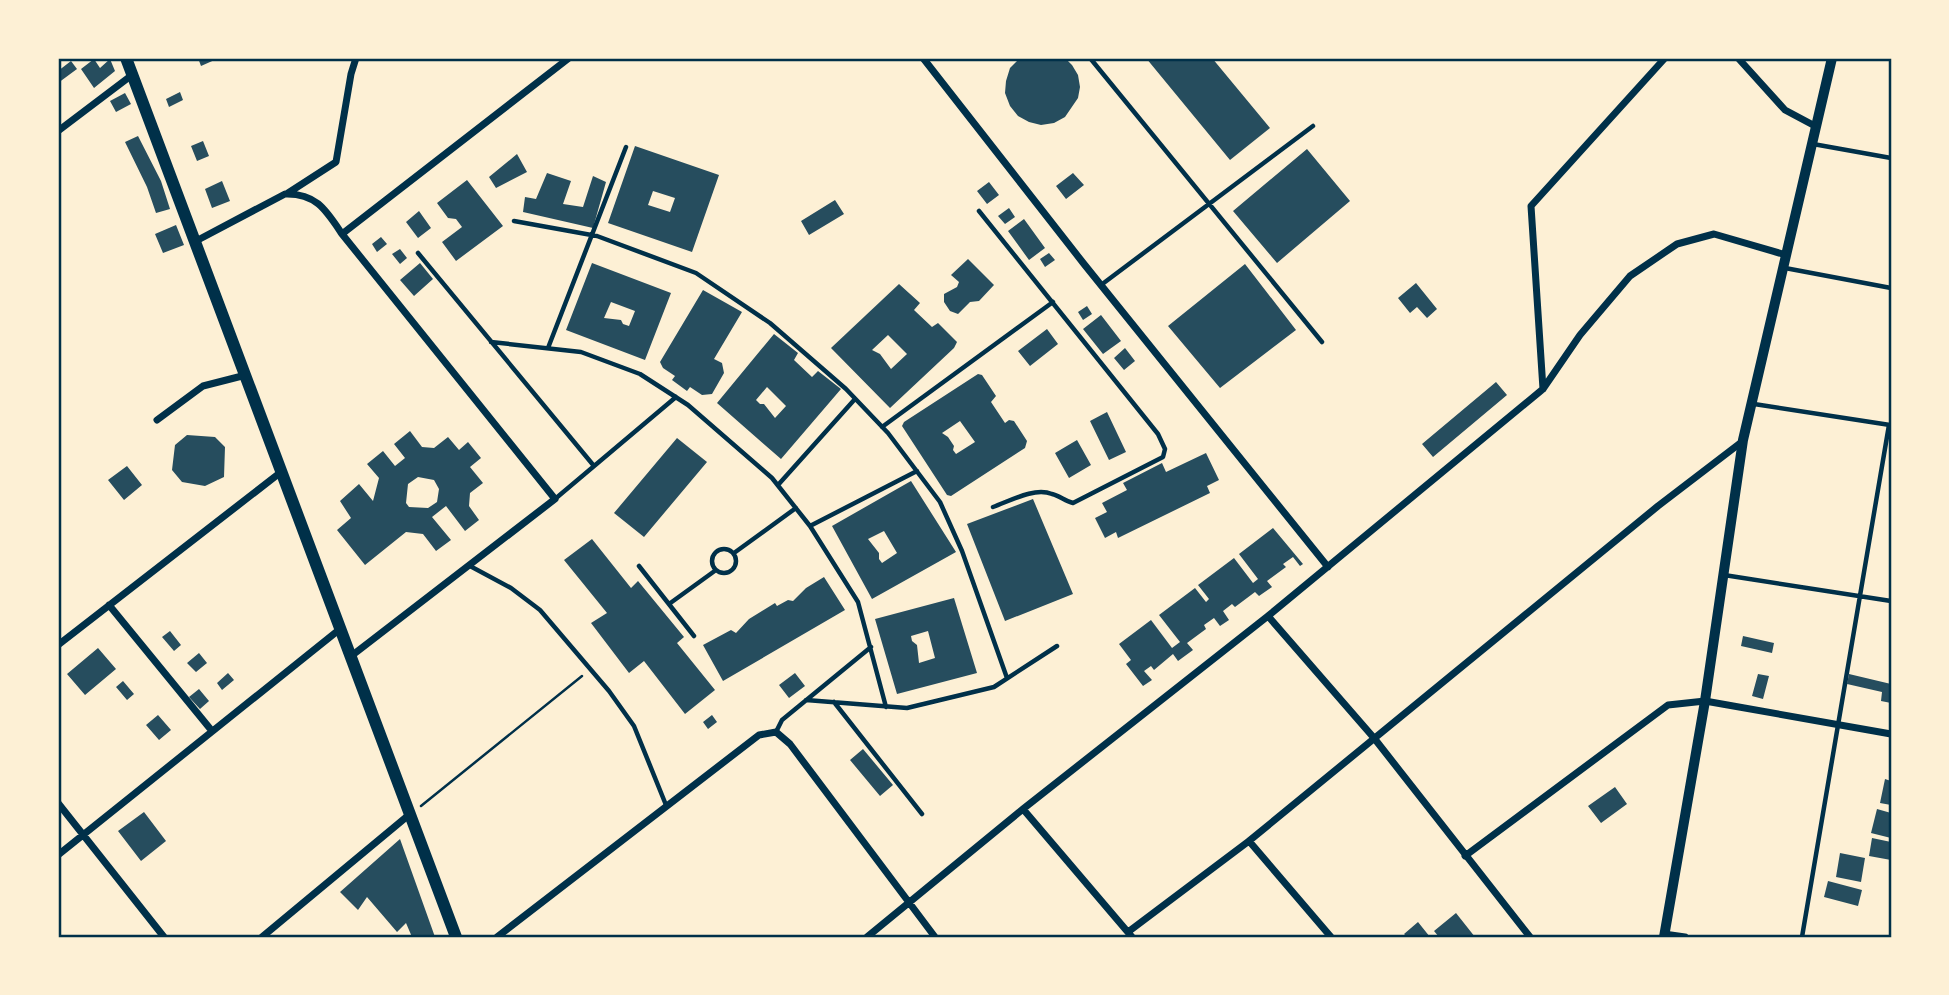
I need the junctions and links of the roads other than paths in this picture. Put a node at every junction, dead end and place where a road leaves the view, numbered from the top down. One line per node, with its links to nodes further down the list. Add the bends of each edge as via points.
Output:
1 (126, 58): 9 (main road)
2 (356, 58): 16 (street, via 336,162)
3 (569, 58): 20 (street)
4 (923, 58): 26 (street)
5 (1090, 58): 17 (lane)
6 (1665, 58): 33 (street, via 1531,206)
7 (1738, 58): 11 (street, via 1785,110)
8 (1832, 58): 11 (street)
9 (132, 75): 12 (street); 22 (main road)
10 (1312, 126): 17 (lane)
11 (1815, 126): 13 (street)
12 (58, 131)
13 (1812, 144): 15 (lane); 24 (street)
14 (626, 147): 21 (lane)
15 (1891, 158)
16 (285, 194): 20 (street, via 302,194 323,207); 22 (street)
17 (1209, 204): 26 (lane); 30 (lane)
18 (979, 211): 28 (lane)
19 (514, 221): 21 (lane)
20 (342, 234): 45 (street)
21 (592, 235): 31 (lane); 35 (lane, via 696,273 769,323)
22 (196, 241): 32 (main road)
23 (418, 253): 29 (lane)
24 (1786, 255): 25 (street); 33 (street, via 1714,234 1677,244 1630,276 1580,335)
25 (1783, 268): 27 (lane); 36 (street)
26 (1101, 285): 52 (street)
27 (1891, 288)
28 (1053, 302): 39 (lane); 46 (lane, via 1158,434 1165,449 1163,457 1073,503 1039,492)
29 (491, 342): 31 (lane); 41 (lane)
30 (1322, 342)
31 (548, 348): 34 (lane, via 580,352 640,374)
32 (246, 375): 37 (street, via 203,386); 43 (main road)
33 (1543, 389): 52 (street)
34 (676, 397): 41 (lane); 44 (lane)
35 (855, 399): 39 (lane); 44 (lane)
36 (1752, 403): 38 (lane); 40 (street)
37 (157, 420)
38 (1890, 425): 55 (lane)
39 (882, 427): 42 (lane)
40 (1744, 440): 54 (street); 75 (street)
41 (594, 466): 45 (lane)
42 (917, 471): 48 (lane); 66 (lane, via 940,502 962,551)
43 (281, 472): 58 (street); 60 (main road)
44 (778, 485): 47 (lane)
45 (555, 499): 50 (street)
46 (993, 507)
47 (796, 508): 48 (lane); 49 (lane)
48 (810, 526): 64 (lane, via 858,602)
49 (734, 553): 53 (lane, via 737,560 731,571); 53 (lane, via 723,548 715,552 712,564)
50 (470, 566): 65 (street); 77 (lane, via 540,610 609,691 634,726)
51 (639, 566): 57 (lane)
52 (1328, 567): 59 (street)
53 (716, 570): 57 (lane)
54 (1724, 575): 55 (lane); 68 (street)
55 (1860, 596): 56 (lane); 71 (lane)
56 (1891, 601)
57 (669, 604): 61 (lane)
58 (109, 605): 62 (street); 72 (street)
59 (1268, 616): 75 (street); 78 (street)
60 (340, 629): 65 (main road); 72 (street)
61 (694, 636)
62 (58, 645)
63 (1057, 646): 66 (lane)
64 (872, 647): 67 (lane); 70 (lane)
65 (349, 657): 79 (main road)
66 (1007, 678): 70 (lane, via 994,687 907,708)
67 (806, 700): 69 (lane); 73 (lane, via 782,720)
68 (1705, 701): 71 (street); 84 (street, via 1668,705); 87 (street)
69 (834, 702): 70 (lane); 80 (lane)
70 (886, 707)
71 (1838, 725): 74 (street); 97 (lane)
72 (212, 731): 81 (street)
73 (776, 732): 77 (street, via 758,736); 85 (street, via 790,744)
74 (1891, 734)
75 (1374, 738): 82 (street); 84 (street)
76 (58, 803): 81 (street)
77 (666, 805): 91 (street)
78 (1023, 809): 85 (street); 86 (street)
79 (410, 814): 89 (street); 90 (main road)
80 (922, 814)
81 (84, 834): 83 (street); 88 (street)
82 (1249, 841): 86 (street); 94 (street)
83 (58, 855)
84 (1465, 856): 95 (street)
85 (909, 903): 92 (street); 93 (street)
86 (1130, 935)
87 (1664, 936): 96 (street)
88 (164, 937)
89 (262, 937)
90 (456, 937)
91 (497, 937)
92 (867, 937)
93 (935, 937)
94 (1331, 937)
95 (1530, 937)
96 (1685, 937)
97 (1802, 937)

